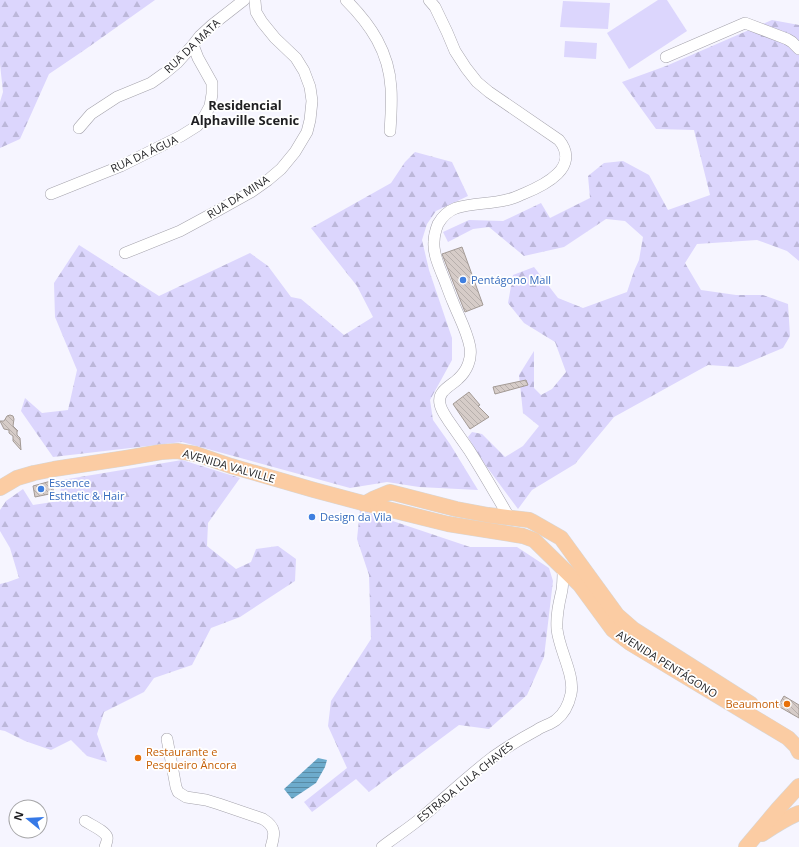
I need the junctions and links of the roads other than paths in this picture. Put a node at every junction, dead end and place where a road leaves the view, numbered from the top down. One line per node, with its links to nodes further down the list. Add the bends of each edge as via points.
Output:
1 (252, 0): 4 (street, RUA DA MATA, via 212,25); 10 (street, RUA DA MINA, via 262,22 296,58 304,71 312,101 307,132 281,169 251,192 180,231)
2 (346, 0): 8 (street, via 375,35 383,51 391,88)
3 (429, 0): 15 (street, via 455,51 477,82 559,140 566,153 563,168 558,174 531,191 508,200 468,205 446,214 438,225 434,242 438,264 467,332 470,348 467,368 458,380 442,393 440,406)
4 (193, 45): 7 (street, RUA DA MATA, via 165,73 91,114); 9 (street, RUA DA ÁGUA, via 212,83 210,106 197,126 120,166)
5 (799, 49): 6 (street, via 787,39 745,23)
6 (666, 57)
7 (79, 128)
8 (390, 131)
9 (51, 194)
10 (124, 253)
11 (0, 488): 13 (main road, AVENIDA VALVILLE, via 17,478 34,473 177,451 196,454 256,474)
12 (427, 502): 13 (main road, via 390,492); 14 (main road, via 416,502 411,508); 15 (main road)
13 (364, 504): 14 (main road, AVENIDA VALVILLE)
14 (412, 515): 17 (main road, AVENIDA VALVILLE)
15 (510, 517): 16 (main road)
16 (536, 524): 17 (main road, via 525,523 523,526 522,531); 17 (main road, via 544,530 543,536 539,540); 21 (main road, AVENIDA PENTÁGONO, via 561,538 624,622)
17 (528, 538): 18 (main road, AVENIDA PENTÁGONO)
18 (563, 569): 19 (main road, AVENIDA PENTÁGONO); 20 (street, ESTRADA LULA CHAVES)
19 (580, 585): 20 (street, via 569,584); 23 (main road, AVENIDA PENTÁGONO, via 613,630 630,643 788,738)
20 (562, 588): 30 (street, ESTRADA LULA CHAVES, via 557,631 572,684 568,703 563,712 556,720 494,757)
21 (799, 734)
22 (167, 739): 29 (street, via 178,792 186,797 206,800 263,819 274,832)
23 (799, 752)
24 (799, 786): 27 (main road)
25 (799, 813): 27 (main road, via 774,826)
26 (85, 821): 28 (street, via 106,835)
27 (747, 846)
28 (105, 847)
29 (271, 847)
30 (382, 847)

